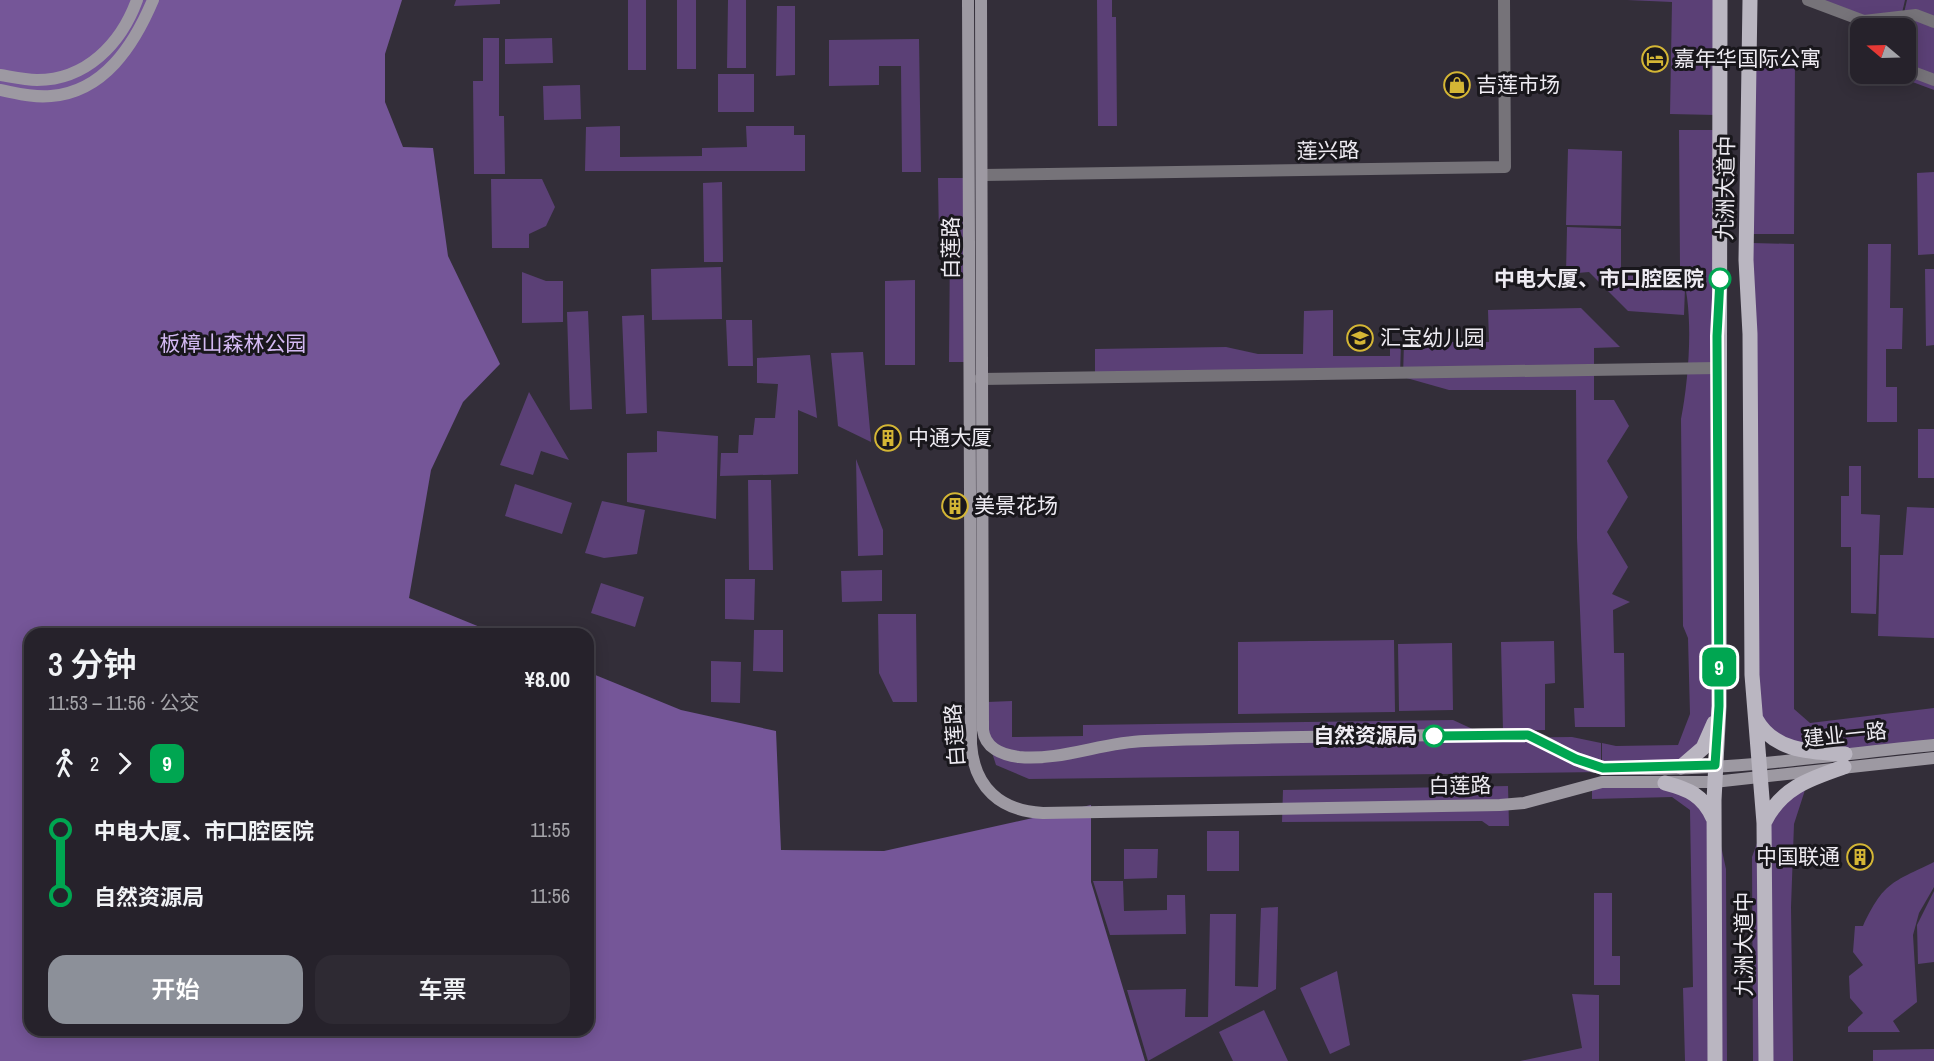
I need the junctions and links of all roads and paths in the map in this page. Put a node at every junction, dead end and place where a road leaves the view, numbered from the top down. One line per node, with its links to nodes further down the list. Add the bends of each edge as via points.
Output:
1 (137, 0): 13 (main road, via 108,49 74,75 35,81)
2 (153, 0): 15 (main road, via 133,41 119,59 83,89 49,97)
3 (968, 0): 28 (main road, 白莲路, via 971,744 977,774 987,791 1014,808 1042,813 1500,805 1531,801 1596,783)
4 (981, 0): 16 (main road, 白莲路)
5 (1504, 0): 16 (street, 莲兴路, via 1505,167)
6 (1720, 0): 17 (main road, 九洲大道中)
7 (1750, 0): 20 (main road, 九洲大道中, via 1746,251 1752,675)
8 (1808, 0): 9 (street)
9 (1850, 18)
10 (1901, 18): 11 (street, via 1916,15)
11 (1934, 22)
12 (1916, 73): 14 (street)
13 (0, 75)
14 (1934, 80)
15 (0, 90)
16 (983, 175): 18 (main road, 白莲路)
17 (1718, 368): 18 (street); 19 (main road, 九洲大道中)
18 (980, 379): 25 (main road, 白莲路, via 983,730 986,742 996,751 1020,757 1059,755 1143,741 1517,734 1535,737 1597,768)
19 (1719, 706): 24 (main road, 九洲大道中); 25 (main road, via 1703,748)
20 (1756, 718): 23 (main road, via 1772,738 1787,747); 26 (main road, 九洲大道中)
21 (1934, 745): 23 (main road, 建业一路)
22 (1934, 758): 23 (main road, 建业一路)
23 (1844, 760): 26 (main road, 建业一路); 30 (main road, via 1782,796)
24 (1715, 765): 25 (main road, 白莲路); 26 (main road, 白莲路); 27 (main road, 九洲大道中)
25 (1682, 767)
26 (1760, 770): 27 (main road, 白莲路); 30 (main road, 九洲大道中)
27 (1714, 782): 28 (main road, 白莲路); 29 (main road, 九洲大道中)
28 (1665, 783): 29 (main road, via 1702,798)
29 (1714, 820): 31 (main road, 九洲大道中)
30 (1764, 823): 32 (main road, 九洲大道中)
31 (1715, 1061)
32 (1766, 1061)

